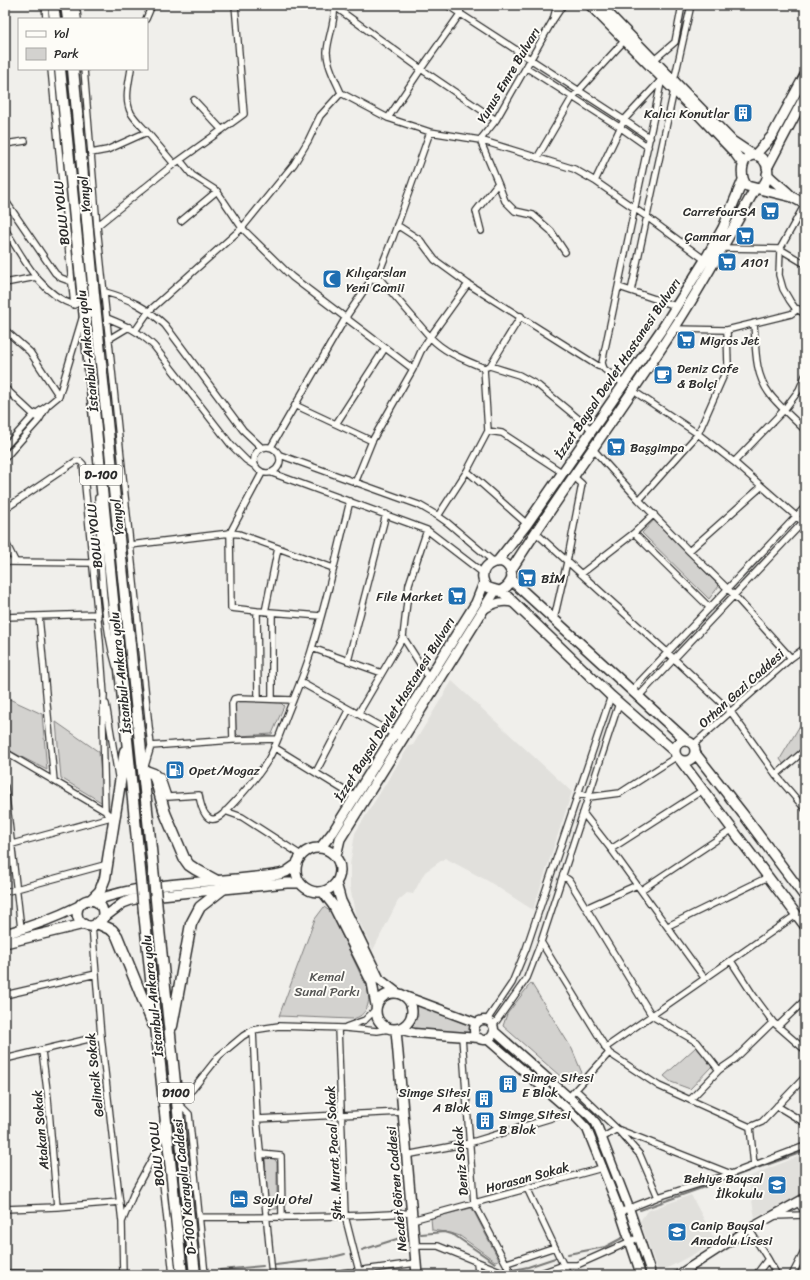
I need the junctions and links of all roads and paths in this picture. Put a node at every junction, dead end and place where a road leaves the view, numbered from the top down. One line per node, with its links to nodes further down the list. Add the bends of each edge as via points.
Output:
1 (45, 5): 19 (street)
2 (53, 5): 20 (highway)
3 (66, 5): 21 (highway)
4 (75, 5): 22 (street); 23 (street)
5 (152, 5): 24 (street)
6 (235, 5): 48 (street, via 244,114)
7 (334, 5): 17 (street); 40 (street, via 328,61)
8 (344, 5): 17 (street)
9 (447, 5): 18 (street)
10 (461, 5): 18 (street)
11 (557, 5): 25 (street)
12 (563, 5): 25 (street)
13 (590, 5): 26 (main road)
14 (600, 5): 28 (main road)
15 (682, 5): 28 (street, via 675,42)
16 (691, 5): 38 (street)
17 (340, 10): 30 (street)
18 (460, 14): 27 (street); 30 (street)
19 (46, 18)
20 (55, 18)
21 (68, 18)
22 (73, 18)
23 (78, 18)
24 (146, 18)
25 (553, 20): 27 (street, Yunus Emre Bulvarı)
26 (625, 40): 37 (main road); 39 (street)
27 (531, 60): 29 (street, Yunus Emre Bulvarı); 39 (street)
28 (654, 60): 38 (main road)
29 (527, 68): 42 (street); 45 (street, Yunus Emre Bulvarı)
30 (421, 69): 44 (street); 45 (street)
31 (51, 70): 86 (street, Yanyol)
32 (60, 70): 198 (highway, BOLU YOLU / D-100)
33 (73, 70): 220 (highway, İstanbul-Ankara yolu / D-100, via 93,288)
34 (84, 70): 56 (street, Yanyol)
35 (131, 70): 49 (street, via 129,108)
36 (805, 75): 57 (main road, via 772,136)
37 (662, 78): 38 (main road); 46 (street); 51 (street)
38 (674, 85): 57 (main road, via 732,141); 61 (main road); 72 (street)
39 (578, 91): 42 (street); 46 (street)
40 (341, 93): 44 (street); 76 (street, via 320,116 294,164)
41 (805, 96): 62 (main road, İzzet Baysal Devlet Hastanesi Bulvarı)
42 (572, 98): 47 (street); 58 (street)
43 (194, 100): 48 (street)
44 (388, 118): 50 (street)
45 (496, 120): 52 (street, Yunus Emre Bulvarı)
46 (624, 120): 47 (street); 51 (street)
47 (621, 128): 55 (street); 64 (street)
48 (222, 130): 59 (street)
49 (147, 132): 56 (street, via 107,150); 60 (street)
50 (430, 132): 52 (street); 74 (street)
51 (650, 138): 55 (street)
52 (480, 140): 58 (street); 65 (street)
53 (25, 141): 54 (street)
54 (5, 144)
55 (648, 147): 71 (street)
56 (92, 153): 75 (street, Yanyol)
57 (754, 155): 61 (main road, via 748,156); 62 (main road, via 765,160)
58 (537, 158): 64 (street, via 574,168)
59 (180, 160): 60 (street); 67 (street, via 192,175)
60 (174, 164): 75 (street)
61 (743, 164): 63 (main road, İzzet Baysal Devlet Hastanesi Bulvarı)
62 (767, 171): 66 (main road, İzzet Baysal Devlet Hastanesi Bulvarı, via 766,183); 68 (main road)
63 (743, 180): 66 (main road, via 747,186); 82 (main road, İzzet Baysal Devlet Hastanesi Bulvarı, via 727,221)
64 (595, 181): 71 (street)
65 (498, 183): 78 (street, via 476,211); 81 (street, via 505,202 515,211 533,216 551,231)
66 (757, 189): 68 (main road); 79 (main road, İzzet Baysal Devlet Hastanesi Bulvarı)
67 (217, 191): 73 (street); 76 (street)
68 (792, 197): 70 (main road)
69 (5, 200): 86 (street, via 55,273)
70 (805, 204): 80 (street)
71 (635, 210): 72 (street); 89 (street)
72 (647, 218): 82 (street); 90 (street)
73 (181, 221)
74 (397, 225): 85 (street); 88 (street, via 420,240 435,260)
75 (97, 226): 91 (street, Yanyol)
76 (242, 228): 96 (street); 99 (street, via 292,277)
77 (5, 230): 84 (street)
78 (481, 231)
79 (722, 248): 80 (street); 103 (main road, İzzet Baysal Devlet Hastanesi Bulvarı)
80 (780, 249): 83 (street); 95 (street, via 779,275 783,289)
81 (565, 252)
82 (705, 260): 94 (main road, İzzet Baysal Devlet Hastanesi Bulvarı)
83 (805, 264)
84 (36, 277): 87 (street); 93 (street, via 60,299)
85 (377, 278): 99 (street, via 371,280); 107 (street)
86 (72, 282): 93 (street, Yanyol)
87 (5, 283)
88 (468, 284): 98 (street); 107 (street)
89 (618, 287): 90 (street); 111 (street)
90 (631, 291): 94 (street)
91 (105, 292): 96 (street, via 123,297); 100 (street, Yanyol)
92 (88, 298): 93 (street); 116 (street); 174 (street, Yanyol)
93 (74, 305)
94 (676, 306): 114 (main road, İzzet Baysal Devlet Hastanesi Bulvarı)
95 (798, 309): 97 (street); 101 (street, via 791,314)
96 (149, 311): 106 (street); 130 (street, via 165,325 243,430)
97 (805, 314)
98 (521, 316): 110 (street); 111 (street)
99 (346, 317): 109 (street); 117 (street)
100 (107, 318): 102 (street); 108 (street, Yanyol)
101 (754, 324): 105 (street); 119 (street, via 759,374 769,393)
102 (129, 327): 106 (street); 108 (street)
103 (673, 329): 105 (street); 114 (main road, İzzet Baysal Devlet Hastanesi Bulvarı)
104 (5, 330): 116 (street, via 30,352)
105 (727, 330): 126 (street, via 728,366)
106 (135, 331): 135 (street, via 154,346 231,445)
107 (430, 337): 110 (street, via 437,345 455,356); 112 (street)
108 (109, 339): 158 (street, Yanyol)
109 (385, 348): 112 (street); 122 (street)
110 (487, 367): 123 (street); 124 (street, via 519,375 539,386)
111 (602, 367): 114 (street)
112 (413, 369): 127 (street)
113 (805, 376): 119 (street, via 799,390)
114 (628, 387): 124 (main road, İzzet Baysal Devlet Hastanesi Bulvarı); 126 (street); 131 (main road, İzzet Baysal Devlet Hastanesi Bulvarı)
115 (5, 388): 120 (street)
116 (59, 396): 118 (street)
117 (295, 405): 122 (street); 129 (street)
118 (47, 406): 120 (street); 121 (street)
119 (784, 410): 125 (street); 134 (street)
120 (34, 415): 121 (street); 128 (street)
121 (39, 420): 133 (street)
122 (336, 424): 127 (street)
123 (488, 430): 136 (street); 139 (street, via 502,433)
124 (592, 430): 139 (main road, İzzet Baysal Devlet Hastanesi Bulvarı)
125 (805, 430)
126 (698, 434): 134 (street); 143 (street)
127 (372, 441): 141 (street)
128 (5, 447)
129 (270, 447): 130 (street); 132 (street)
130 (262, 448): 135 (street, via 255,454)
131 (592, 448): 140 (main road, İzzet Baysal Devlet Hastanesi Bulvarı); 143 (street)
132 (280, 455): 138 (street, via 280,464); 141 (street)
133 (5, 458)
134 (734, 462): 142 (street)
135 (255, 466): 137 (street)
136 (467, 471): 149 (street); 152 (street)
137 (262, 472): 138 (street); 155 (street)
138 (272, 473): 144 (street)
139 (562, 473): 152 (main road, İzzet Baysal Devlet Hastanesi Bulvarı)
140 (573, 476): 154 (main road, İzzet Baysal Devlet Hastanesi Bulvarı); 164 (street, via 582,484)
141 (355, 483): 149 (street, via 419,505)
142 (761, 487): 150 (street); 160 (street)
143 (639, 500): 148 (street)
144 (350, 501): 147 (street); 166 (street)
145 (805, 508): 150 (street)
146 (5, 509): 165 (street, via 76,461 80,461 83,464)
147 (386, 514): 153 (street); 194 (street)
148 (654, 514): 156 (street); 160 (street)
149 (438, 516): 163 (street)
150 (796, 517): 151 (street); 171 (street)
151 (804, 522): 173 (street)
152 (527, 524): 163 (main road, İzzet Baysal Devlet Hastanesi Bulvarı)
153 (427, 530): 169 (street); 186 (street, via 409,584)
154 (535, 532): 164 (street); 167 (main road, İzzet Baysal Devlet Hastanesi Bulvarı)
155 (230, 533): 158 (street); 159 (street); 177 (street, via 230,608)
156 (634, 533): 168 (street); 176 (street)
157 (5, 540): 161 (street)
158 (130, 545): 214 (street, Yanyol)
159 (278, 548): 166 (street); 178 (street)
160 (689, 551): 171 (street)
161 (15, 561): 162 (street); 165 (street)
162 (5, 562)
163 (495, 562): 167 (main road, via 504,563); 169 (main road, via 487,565)
164 (567, 562): 168 (street); 185 (street)
165 (92, 563): 181 (street)
166 (333, 568): 183 (street)
167 (510, 570): 170 (main road)
168 (581, 574): 191 (street)
169 (484, 578): 172 (main road, via 491,589); 196 (main road, İzzet Baysal Devlet Hastanesi Bulvarı, via 476,603)
170 (511, 580): 172 (main road, via 508,586); 185 (main road)
171 (728, 589): 173 (street); 176 (street)
172 (497, 591): 175 (main road); 179 (main road, İzzet Baysal Devlet Hastanesi Bulvarı)
173 (734, 595): 192 (street); 193 (street)
174 (105, 601): 181 (street); 188 (street, Yanyol)
175 (514, 602): 179 (main road, via 495,603); 201 (main road)
176 (710, 608): 191 (street)
177 (257, 611): 178 (street); 202 (street)
178 (265, 612): 180 (street)
179 (481, 612): 212 (main road, İzzet Baysal Devlet Hastanesi Bulvarı)
180 (272, 613): 183 (street); 203 (street)
181 (98, 614): 182 (street); 187 (street)
182 (39, 616): 184 (street); 224 (street)
183 (321, 616): 189 (street)
184 (5, 617)
185 (554, 619): 199 (main road)
186 (403, 637): 195 (street); 196 (street)
187 (100, 641): 188 (street); 200 (street)
188 (110, 646): 198 (street, Yanyol)
189 (312, 648): 194 (street); 197 (street)
190 (805, 648): 193 (street, Orhan Gazi Caddesi)
191 (668, 653): 192 (street); 199 (street)
192 (674, 658): 199 (street); 207 (street)
193 (791, 658): 207 (street, Orhan Gazi Caddesi)
194 (348, 661): 195 (street)
195 (382, 673): 208 (street)
196 (428, 678): 210 (main road, İzzet Baysal Devlet Hastanesi Bulvarı)
197 (300, 682): 204 (street); 206 (street)
198 (123, 689): 209 (highway, BOLU YOLU / D-100)
199 (636, 693): 215 (main road)
200 (104, 696): 226 (street); 233 (street)
201 (611, 696): 205 (main road); 228 (street)
202 (258, 698): 203 (street); 213 (street, via 234,700)
203 (272, 699): 204 (street)
204 (293, 700): 211 (street)
205 (619, 703): 219 (main road); 230 (street)
206 (349, 709): 208 (street); 221 (street)
207 (731, 712): 215 (street, Orhan Gazi Caddesi); 223 (street)
208 (358, 714): 210 (street)
209 (127, 734): 226 (highway); 247 (highway, BOLU YOLU / D-100)
210 (394, 735): 212 (street); 229 (main road, İzzet Baysal Devlet Hastanesi Bulvarı)
211 (277, 739): 213 (street); 216 (street)
212 (403, 739): 242 (main road, İzzet Baysal Devlet Hastanesi Bulvarı, via 340,839)
213 (233, 740): 214 (street)
214 (152, 746): 220 (street, Yanyol)
215 (692, 746): 219 (main road, via 691,760 688,762); 219 (main road, via 684,741 678,744 675,747); 256 (main road)
216 (274, 747): 221 (street); 232 (street, via 255,778)
217 (805, 750): 223 (street)
218 (5, 752): 224 (street)
219 (677, 757): 227 (main road); 230 (street, via 620,793)
220 (144, 770): 222 (highway); 247 (highway, İstanbul-Ankara yolu / D-100)
221 (316, 772): 229 (street)
222 (154, 774): 232 (street, via 161,776 168,797 199,795 201,806 208,818 217,819); 250 (highway, via 165,813 184,858 189,865)
223 (776, 775): 231 (street)
224 (54, 781): 233 (street)
225 (5, 787): 237 (street)
226 (120, 787): 235 (highway)
227 (703, 790): 236 (main road); 240 (street)
228 (579, 793): 230 (street); 281 (street, via 519,969)
229 (355, 797): 239 (main road, İzzet Baysal Devlet Hastanesi Bulvarı)
230 (589, 797): 234 (street)
231 (805, 809)
232 (225, 811): 241 (street, via 242,817)
233 (105, 812): 235 (street)
234 (583, 813): 240 (street); 245 (street)
235 (113, 818): 237 (street); 243 (highway)
236 (733, 829): 246 (main road); 253 (street)
237 (11, 844): 238 (street); 252 (street)
238 (5, 846)
239 (321, 847): 241 (main road, via 312,848); 242 (main road, via 330,850)
240 (611, 848): 251 (street)
241 (301, 855): 244 (main road)
242 (336, 856): 249 (main road, via 340,871)
243 (108, 864): 252 (street); 257 (highway, via 102,888)
244 (296, 865): 248 (main road, via 296,875); 250 (main road, via 282,874)
245 (563, 876): 259 (street, via 569,880); 269 (street)
246 (768, 877): 262 (main road); 264 (street)
247 (148, 882): 250 (main road); 257 (main road); 260 (highway, İstanbul-Ankara yolu / D100, bridge); 289 (highway, İstanbul-Ankara yolu / D100, bridge, via 157,910)
248 (300, 883): 250 (main road); 255 (main road, via 313,892)
249 (336, 883): 255 (main road); 274 (main road, via 341,901 380,979)
250 (220, 885): 263 (main road, via 131,900 117,906); 289 (highway, via 200,907 191,924)
251 (637, 885): 253 (street); 259 (street)
252 (17, 889): 254 (street); 267 (street)
253 (641, 890): 264 (street)
254 (5, 892)
255 (323, 892): 277 (main road, via 334,905 372,983)
256 (805, 897)
257 (92, 900): 258 (main road); 263 (main road, via 99,904 102,910 102,916)
258 (79, 906): 261 (main road); 263 (main road, via 77,916 80,921)
259 (586, 908): 278 (street)
260 (144, 912): 287 (highway, BOLU YOLU / D100)
261 (63, 914): 266 (main road, via 68,918); 267 (main road)
262 (796, 915): 265 (main road); 271 (street)
263 (93, 923): 266 (main road); 272 (street, Gelincik Sokak); 287 (highway, via 112,930 117,936)
264 (668, 926): 273 (street)
265 (805, 926)
266 (69, 927): 270 (main road)
267 (21, 930): 268 (main road)
268 (5, 934)
269 (541, 942): 281 (street, via 527,978); 291 (street)
270 (5, 943)
271 (731, 961): 273 (street); 280 (street)
272 (96, 974): 275 (street); 286 (street, Gelincik Sokak)
273 (705, 979): 278 (street)
274 (400, 994): 277 (main road, via 387,994 382,997); 279 (main road); 285 (main road, via 410,1002 412,1012 407,1024)
275 (5, 995)
276 (805, 1000): 280 (street)
277 (376, 1008): 283 (street, via 365,1020); 285 (main road, via 379,1023)
278 (652, 1016): 291 (street); 296 (street, via 697,1042)
279 (477, 1023): 281 (main road, via 482,1020); 290 (main road, via 474,1031)
280 (776, 1024): 292 (street); 296 (street)
281 (492, 1026): 290 (main road, via 492,1036); 299 (main road)
282 (338, 1028): 283 (street); 284 (street, via 280,1026); 306 (street, Şht. Murat Pacal Sokak)
283 (345, 1028): 285 (street, via 377,1032)
284 (253, 1030): 301 (street, via 219,1056 192,1090); 307 (street)
285 (394, 1030): 288 (main road); 304 (main road, Necdet Gören Caddesi)
286 (101, 1036): 293 (street); 323 (street, Gelincik Sokak)
287 (158, 1036): 303 (highway, BOLU YOLU / D100)
288 (462, 1037): 290 (main road); 312 (street, Deniz Sokak)
289 (170, 1038): 301 (highway, İstanbul-Ankara yolu / D100)
290 (483, 1039): 305 (main road)
291 (605, 1048): 294 (street)
292 (805, 1050)
293 (42, 1051): 295 (street); 325 (street, Atakan Sokak)
294 (609, 1053): 298 (street); 300 (street, via 659,1086)
295 (5, 1059)
296 (719, 1070): 300 (street)
297 (805, 1077): 302 (street)
298 (576, 1090): 299 (street); 310 (street)
299 (569, 1097): 311 (main road, via 594,1119)
300 (690, 1100): 309 (street)
301 (176, 1101): 333 (street, D-100 Karayolu Caddesi, via 189,1114); 354 (highway, İstanbul-Ankara yolu / D100)
302 (777, 1106): 308 (street); 309 (street, via 762,1122)
303 (165, 1109): 313 (street, D-100 Karayolu Caddesi); 353 (highway, BOLU YOLU / D100)
304 (403, 1112): 306 (street); 316 (main road, Necdet Gören Caddesi)
305 (571, 1112): 312 (street); 318 (main road, via 587,1129)
306 (342, 1115): 307 (street); 330 (street, Şht. Murat Pacal Sokak)
307 (257, 1120): 315 (street)
308 (805, 1123)
309 (750, 1127): 317 (street)
310 (617, 1129): 311 (street); 319 (street); 321 (street, via 640,1155)
311 (602, 1138): 327 (main road)
312 (469, 1143): 316 (street); 324 (street, Deniz Sokak)
313 (159, 1146): 336 (street, via 135,1190); 352 (street, D-100 Karayolu Caddesi)
314 (805, 1146): 317 (street)
315 (261, 1154): 334 (street); 335 (street, via 281,1156)
316 (406, 1155): 331 (main road, Necdet Gören Caddesi)
317 (754, 1165): 319 (street)
318 (602, 1168): 320 (street, Horasan Sokak); 328 (main road)
319 (730, 1174): 321 (street)
320 (527, 1188): 324 (street, Horasan Sokak); 341 (street)
321 (658, 1197): 327 (street)
322 (801, 1201): 329 (street); 332 (main road)
323 (120, 1202): 325 (street); 336 (street, Gelincik Sokak)
324 (474, 1203): 331 (street, Horasan Sokak); 345 (street, Deniz Sokak)
325 (57, 1207): 326 (street)
326 (5, 1208)
327 (629, 1208): 328 (street); 338 (main road)
328 (620, 1212): 339 (main road)
329 (805, 1214): 332 (street)
330 (345, 1216): 331 (street, Horasan Sokak); 335 (street, Horasan Sokak); 349 (street, Şht. Murat Pacal Sokak)
331 (411, 1216): 340 (main road, Necdet Gören Caddesi)
332 (774, 1216): 337 (main road)
333 (199, 1217): 334 (street, Horasan Sokak); 355 (street, D-100 Karayolu Caddesi)
334 (267, 1218): 335 (street, Horasan Sokak); 356 (street)
335 (282, 1218)
336 (122, 1222): 351 (street, Gelincik Sokak)
337 (749, 1229): 343 (street); 364 (main road)
338 (640, 1237): 339 (street); 350 (main road)
339 (630, 1242): 347 (street, via 577,1264); 363 (main road)
340 (414, 1246): 344 (street, via 438,1246); 346 (main road, Necdet Gören Caddesi)
341 (555, 1246): 345 (street); 347 (street)
342 (805, 1250): 367 (street)
343 (768, 1259): 365 (street); 366 (street)
344 (477, 1262): 359 (street); 360 (street)
345 (507, 1263): 360 (street, Deniz Sokak)
346 (416, 1264): 349 (street); 358 (main road, Necdet Gören Caddesi)
347 (564, 1265): 361 (street); 362 (street)
348 (5, 1273): 351 (street)
349 (360, 1273): 357 (street)
350 (652, 1273)
351 (123, 1275)
352 (173, 1275)
353 (182, 1275)
354 (195, 1275)
355 (205, 1275)
356 (272, 1275)
357 (298, 1275)
358 (417, 1275)
359 (478, 1275)
360 (511, 1275)
361 (535, 1275)
362 (568, 1275)
363 (641, 1275)
364 (677, 1275)
365 (756, 1275)
366 (778, 1275)
367 (792, 1275)

